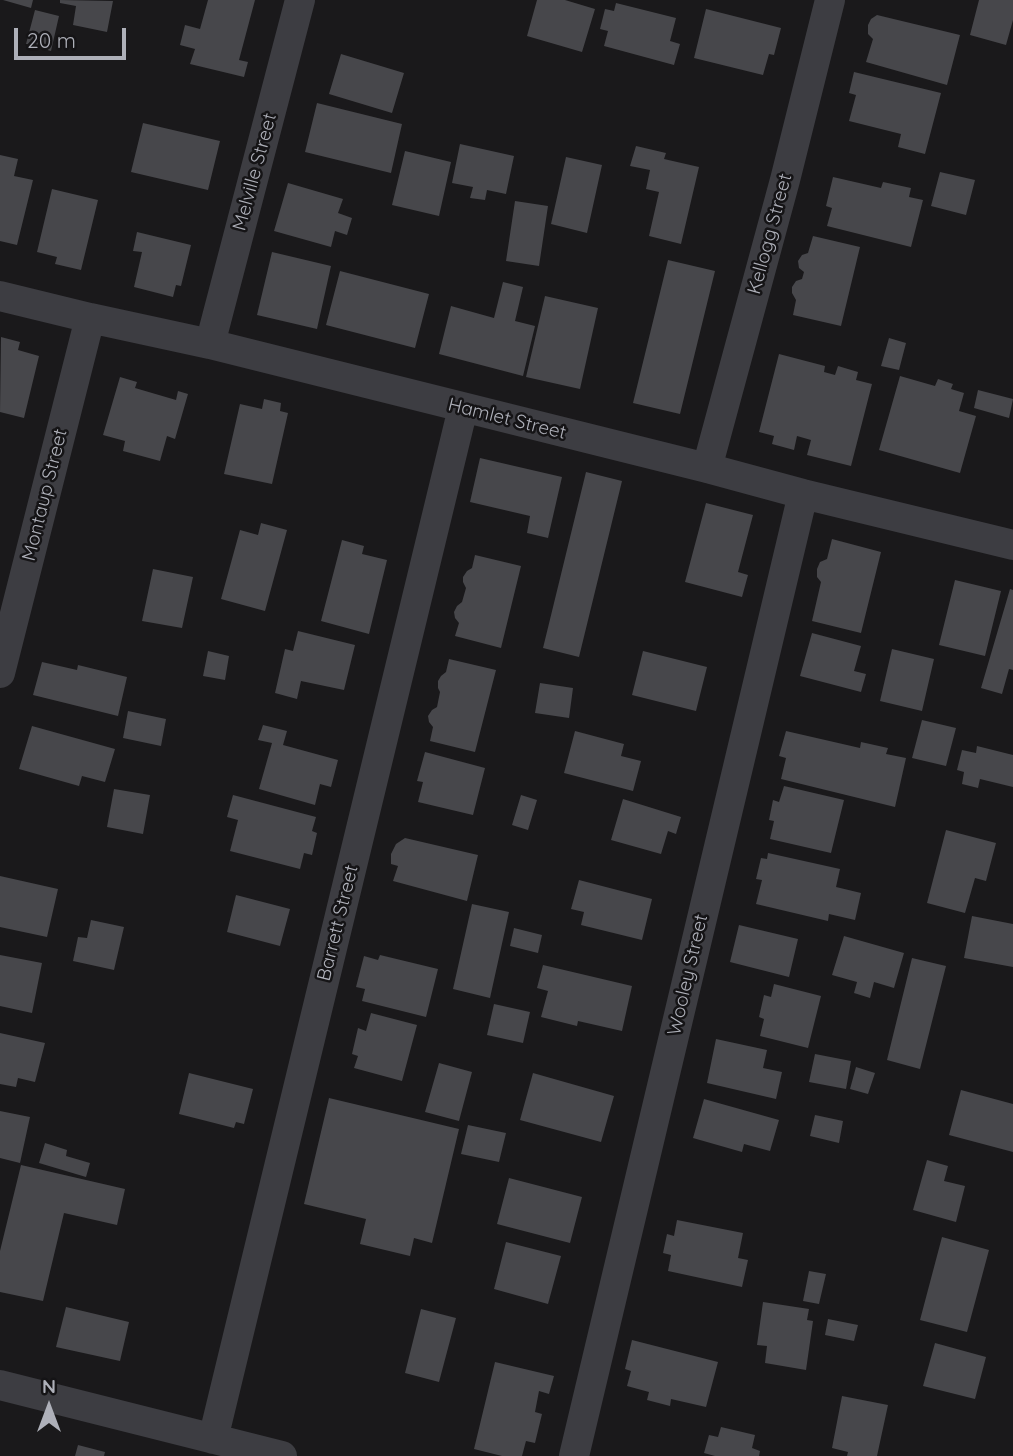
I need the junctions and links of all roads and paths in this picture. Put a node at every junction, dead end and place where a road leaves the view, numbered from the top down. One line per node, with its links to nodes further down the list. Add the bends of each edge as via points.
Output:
1 (300, 0): 5 (street, Melville Street)
2 (830, 0): 7 (street, Kellogg Street)
3 (0, 296): 4 (street, Hamlet Street)
4 (90, 318): 5 (street, Hamlet Street); 10 (street, Montaup Street)
5 (210, 344): 6 (street, Hamlet Street)
6 (463, 408): 7 (street, Hamlet Street); 12 (street, Barrett Street)
7 (707, 468): 8 (street, Hamlet Street)
8 (803, 494): 9 (street, Hamlet Street); 14 (street, Wooley Street)
9 (1013, 545)
10 (0, 673)
11 (0, 1385): 12 (street)
12 (213, 1439): 13 (street)
13 (282, 1456)
14 (574, 1456)

